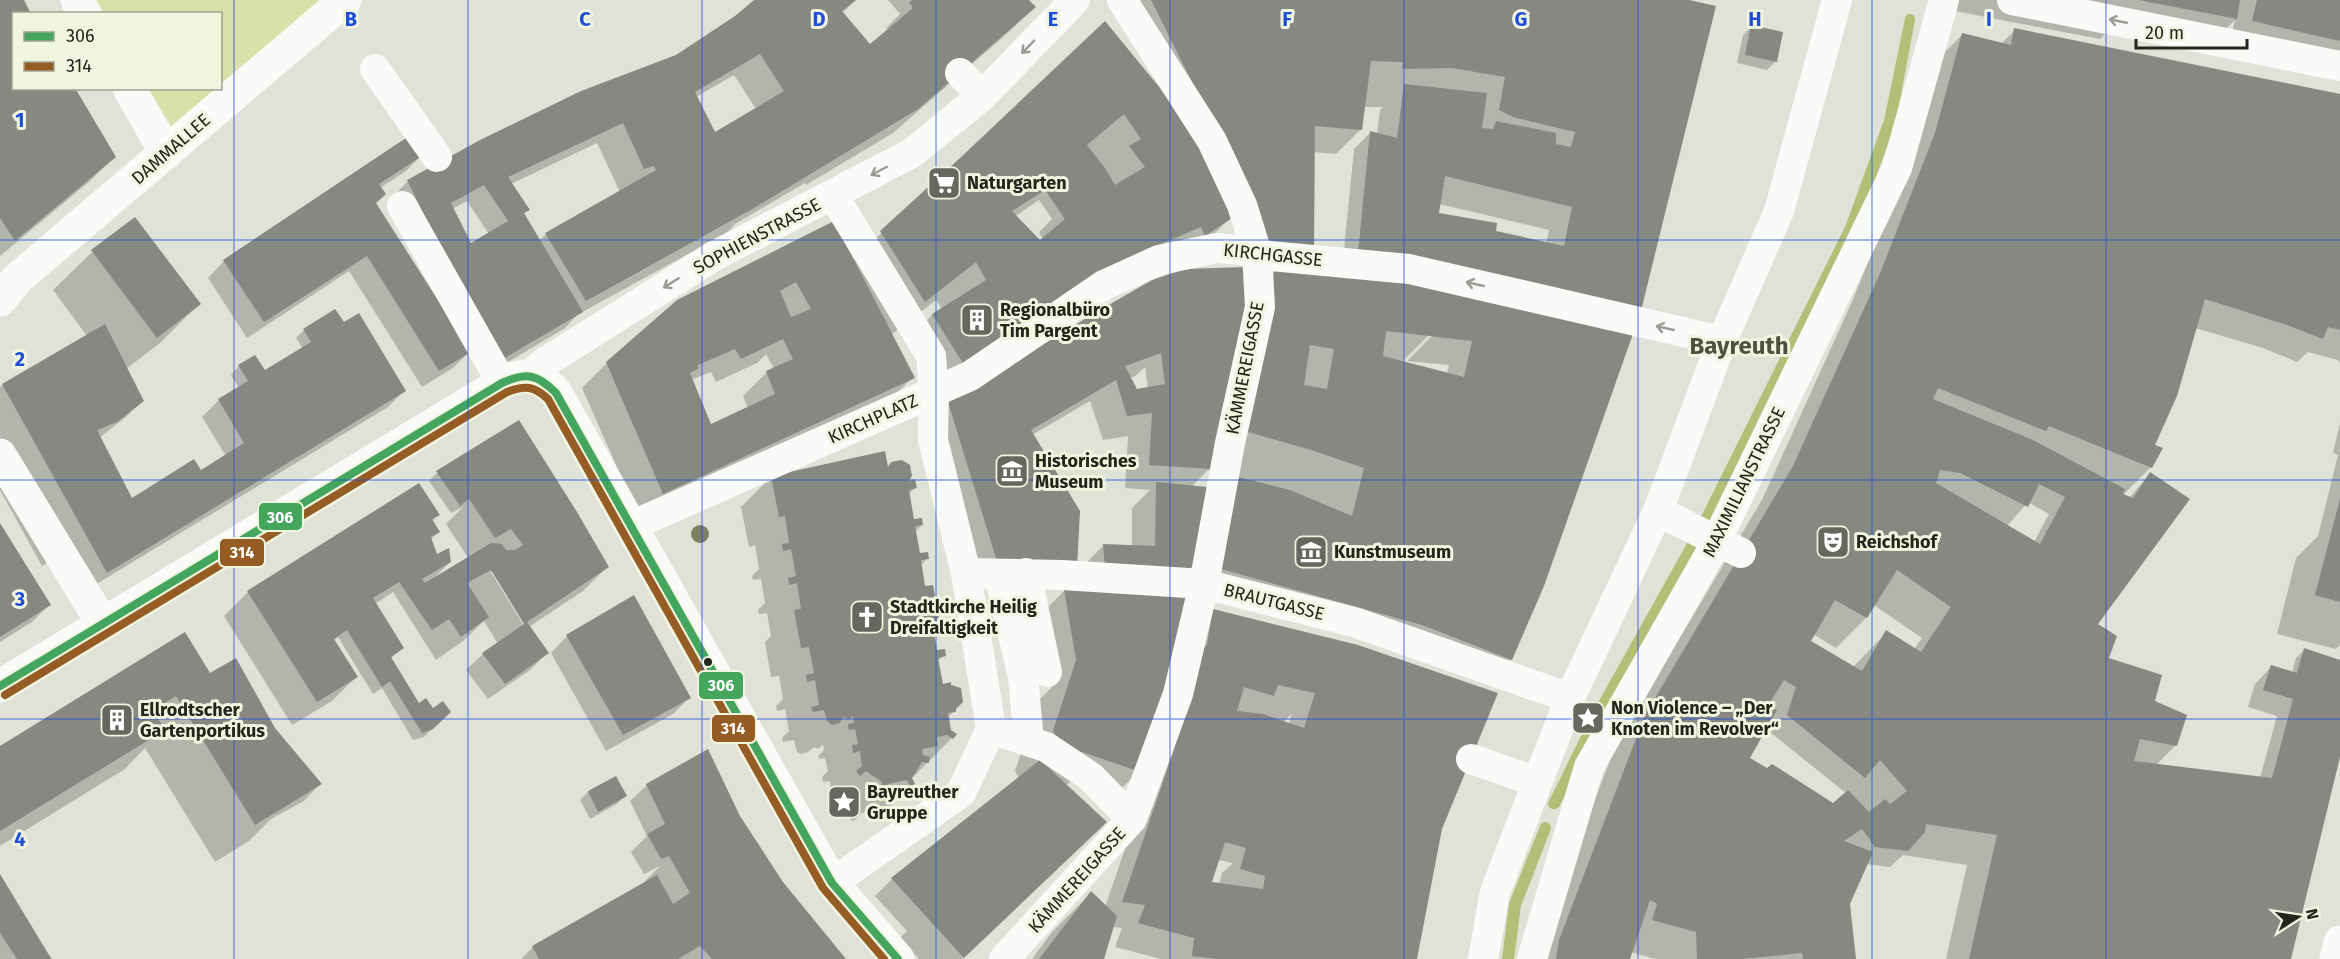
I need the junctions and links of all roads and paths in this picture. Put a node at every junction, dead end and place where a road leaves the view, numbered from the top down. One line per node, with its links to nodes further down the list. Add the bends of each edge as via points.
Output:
1 (345, 0): 12 (street, DAMMALLEE)
2 (1122, 0): 16 (street, KÄMMEREIGASSE, via 1212,141 1242,205)
3 (1837, 0): 18 (street, via 1779,211)
4 (1944, 0): 24 (street, MAXIMILIANSTRASSE, via 1897,168)
5 (2012, 0): 7 (street, one-way to 5, via 2241,33)
6 (1069, 2): 11 (street, SOPHIENSTRASSE, one-way to 11)
7 (2340, 66)
8 (375, 69): 13 (street)
9 (960, 73): 11 (street)
10 (130, 90): 12 (street)
11 (982, 96): 14 (street, SOPHIENSTRASSE, one-way to 14, via 912,153)
12 (166, 153): 17 (street, DAMMALLEE, via 17,279)
13 (437, 157)
14 (833, 195): 19 (street, SOPHIENSTRASSE, one-way to 19, via 714,256); 20 (street, via 931,356)
15 (402, 207): 19 (street)
16 (1257, 253): 18 (street, KIRCHGASSE, one-way to 16, via 1409,269); 20 (street, KIRCHGASSE, via 1217,248 1159,260 1104,285 970,376); 27 (street, KÄMMEREIGASSE, via 1260,307)
17 (0, 300)
18 (1722, 341): 22 (street)
19 (516, 379): 23 (street, via 546,381 556,393); 28 (street)
20 (934, 393): 23 (street, KIRCHPLATZ); 25 (street, KIRCHPLATZ, via 933,440)
21 (0, 455): 28 (street)
22 (1658, 511): 24 (street); 30 (street)
23 (631, 525): 36 (street)
24 (1728, 546): 41 (street, MAXIMILIANSTRASSE, via 1589,767)
25 (966, 573): 26 (street, BRAUTGASSE); 31 (street, KIRCHPLATZ)
26 (1012, 574): 27 (street, BRAUTGASSE); 32 (street, via 1047,675)
27 (1204, 584): 30 (street, BRAUTGASSE, via 1354,622); 35 (street, KÄMMEREIGASSE, via 1184,695)
28 (104, 624): 29 (street)
29 (0, 686)
30 (1570, 698): 34 (street)
31 (991, 729): 32 (street); 36 (street, via 961,794)
32 (1029, 741): 35 (street, via 1046,747 1091,777)
33 (1471, 759): 34 (street)
34 (1537, 782): 40 (street, via 1495,892)
35 (1132, 819): 39 (street, KÄMMEREIGASSE)
36 (832, 883): 38 (street)
37 (2340, 942): 42 (street)
38 (897, 959)
39 (1004, 959)
40 (1484, 959)
41 (1532, 959)
42 (2336, 959)

